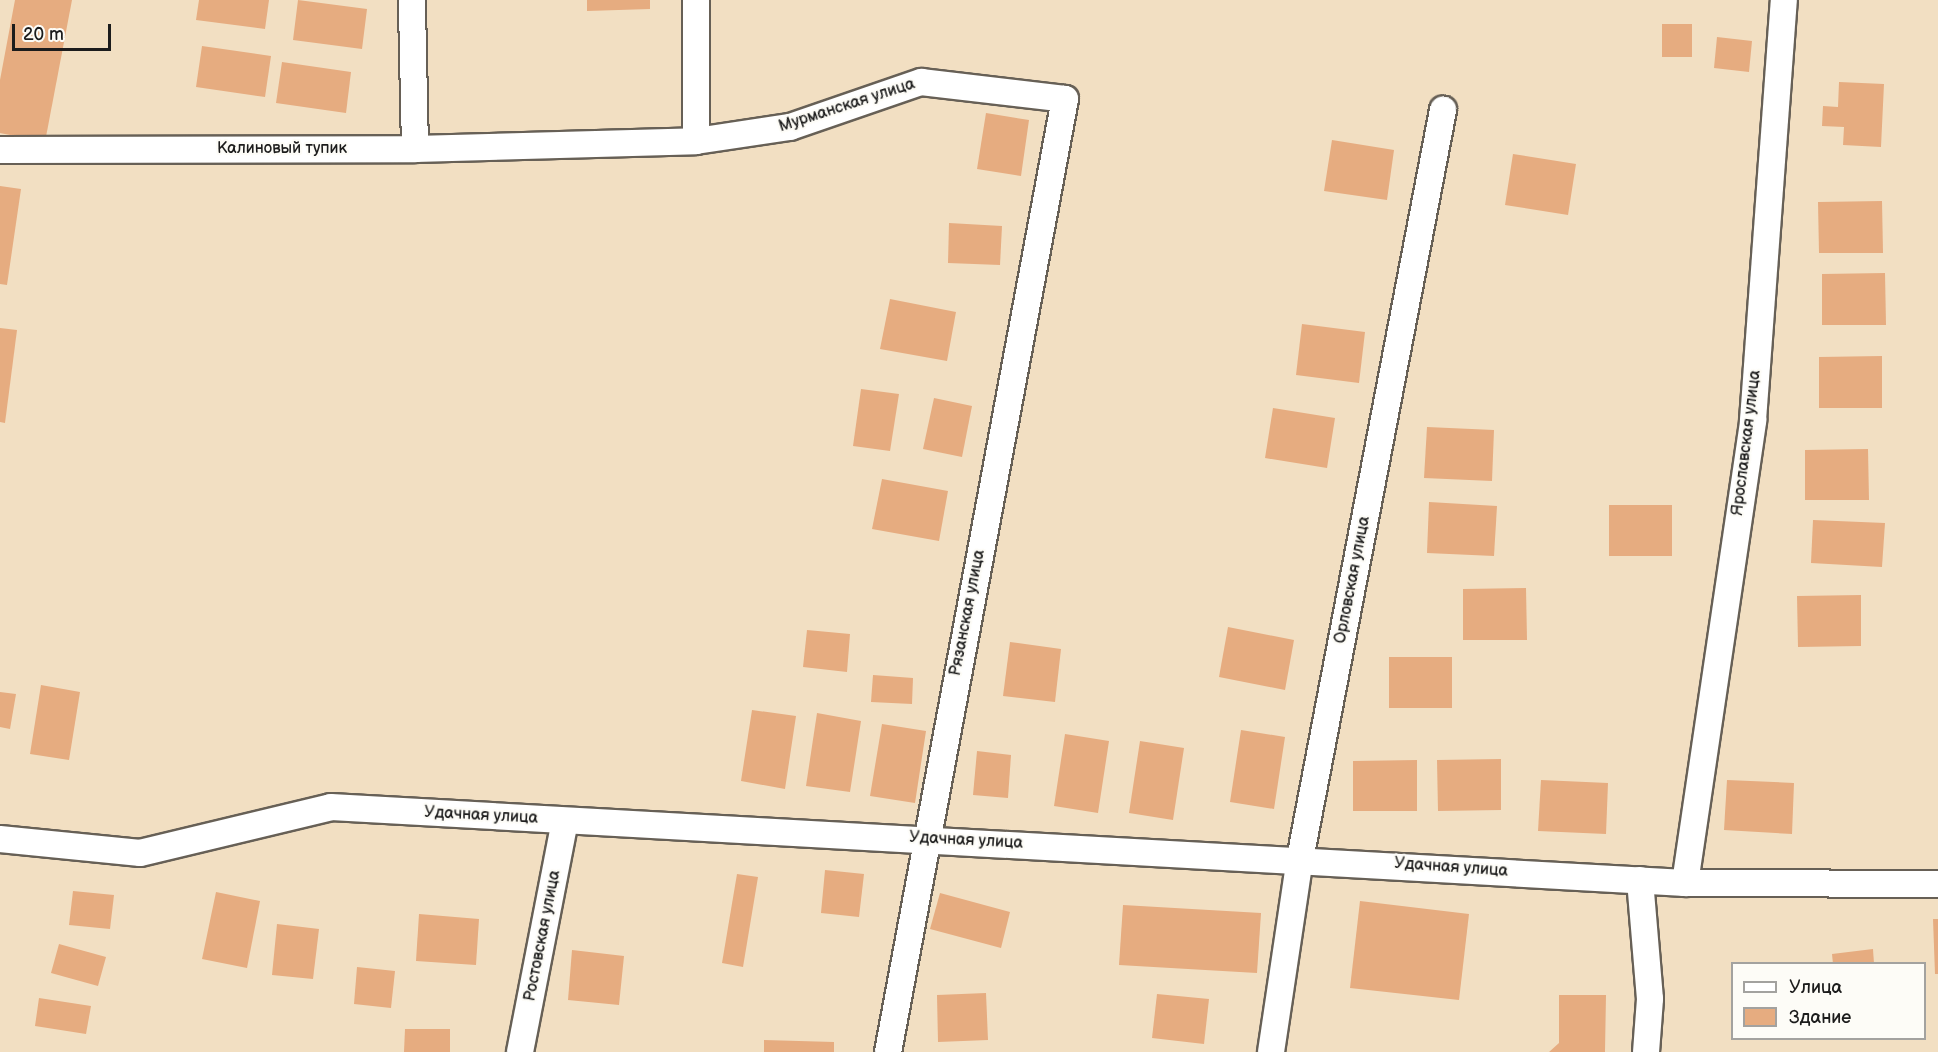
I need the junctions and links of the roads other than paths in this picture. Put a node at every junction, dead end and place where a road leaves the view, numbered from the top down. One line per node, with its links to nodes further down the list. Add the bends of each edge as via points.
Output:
1 (412, 0): 6 (street)
2 (696, 0): 5 (street)
3 (1784, 0): 14 (street, Ярославская улица, via 1753,420)
4 (1443, 110): 12 (street, Орловская улица)
5 (696, 141): 6 (street, Мурманская улица); 8 (street, Мурманская улица, via 790,127 921,82 1065,99)
6 (414, 149): 7 (street, Калиновый тупик)
7 (0, 150)
8 (1051, 175): 11 (street, Рязанская улица)
9 (565, 821): 10 (street, Удачная улица, via 331,807 140,853); 11 (street, Удачная улица); 16 (street, Ростовская улица)
10 (0, 839)
11 (924, 839): 12 (street, Удачная улица); 17 (street, Рязанская улица)
12 (1300, 859): 13 (street, Удачная улица); 18 (street, Орловская улица)
13 (1640, 880): 14 (street, Удачная улица); 19 (street, via 1650,999)
14 (1685, 883): 15 (street, Удачная улица)
15 (1938, 884)
16 (520, 1052)
17 (888, 1052)
18 (1271, 1052)
19 (1646, 1052)

